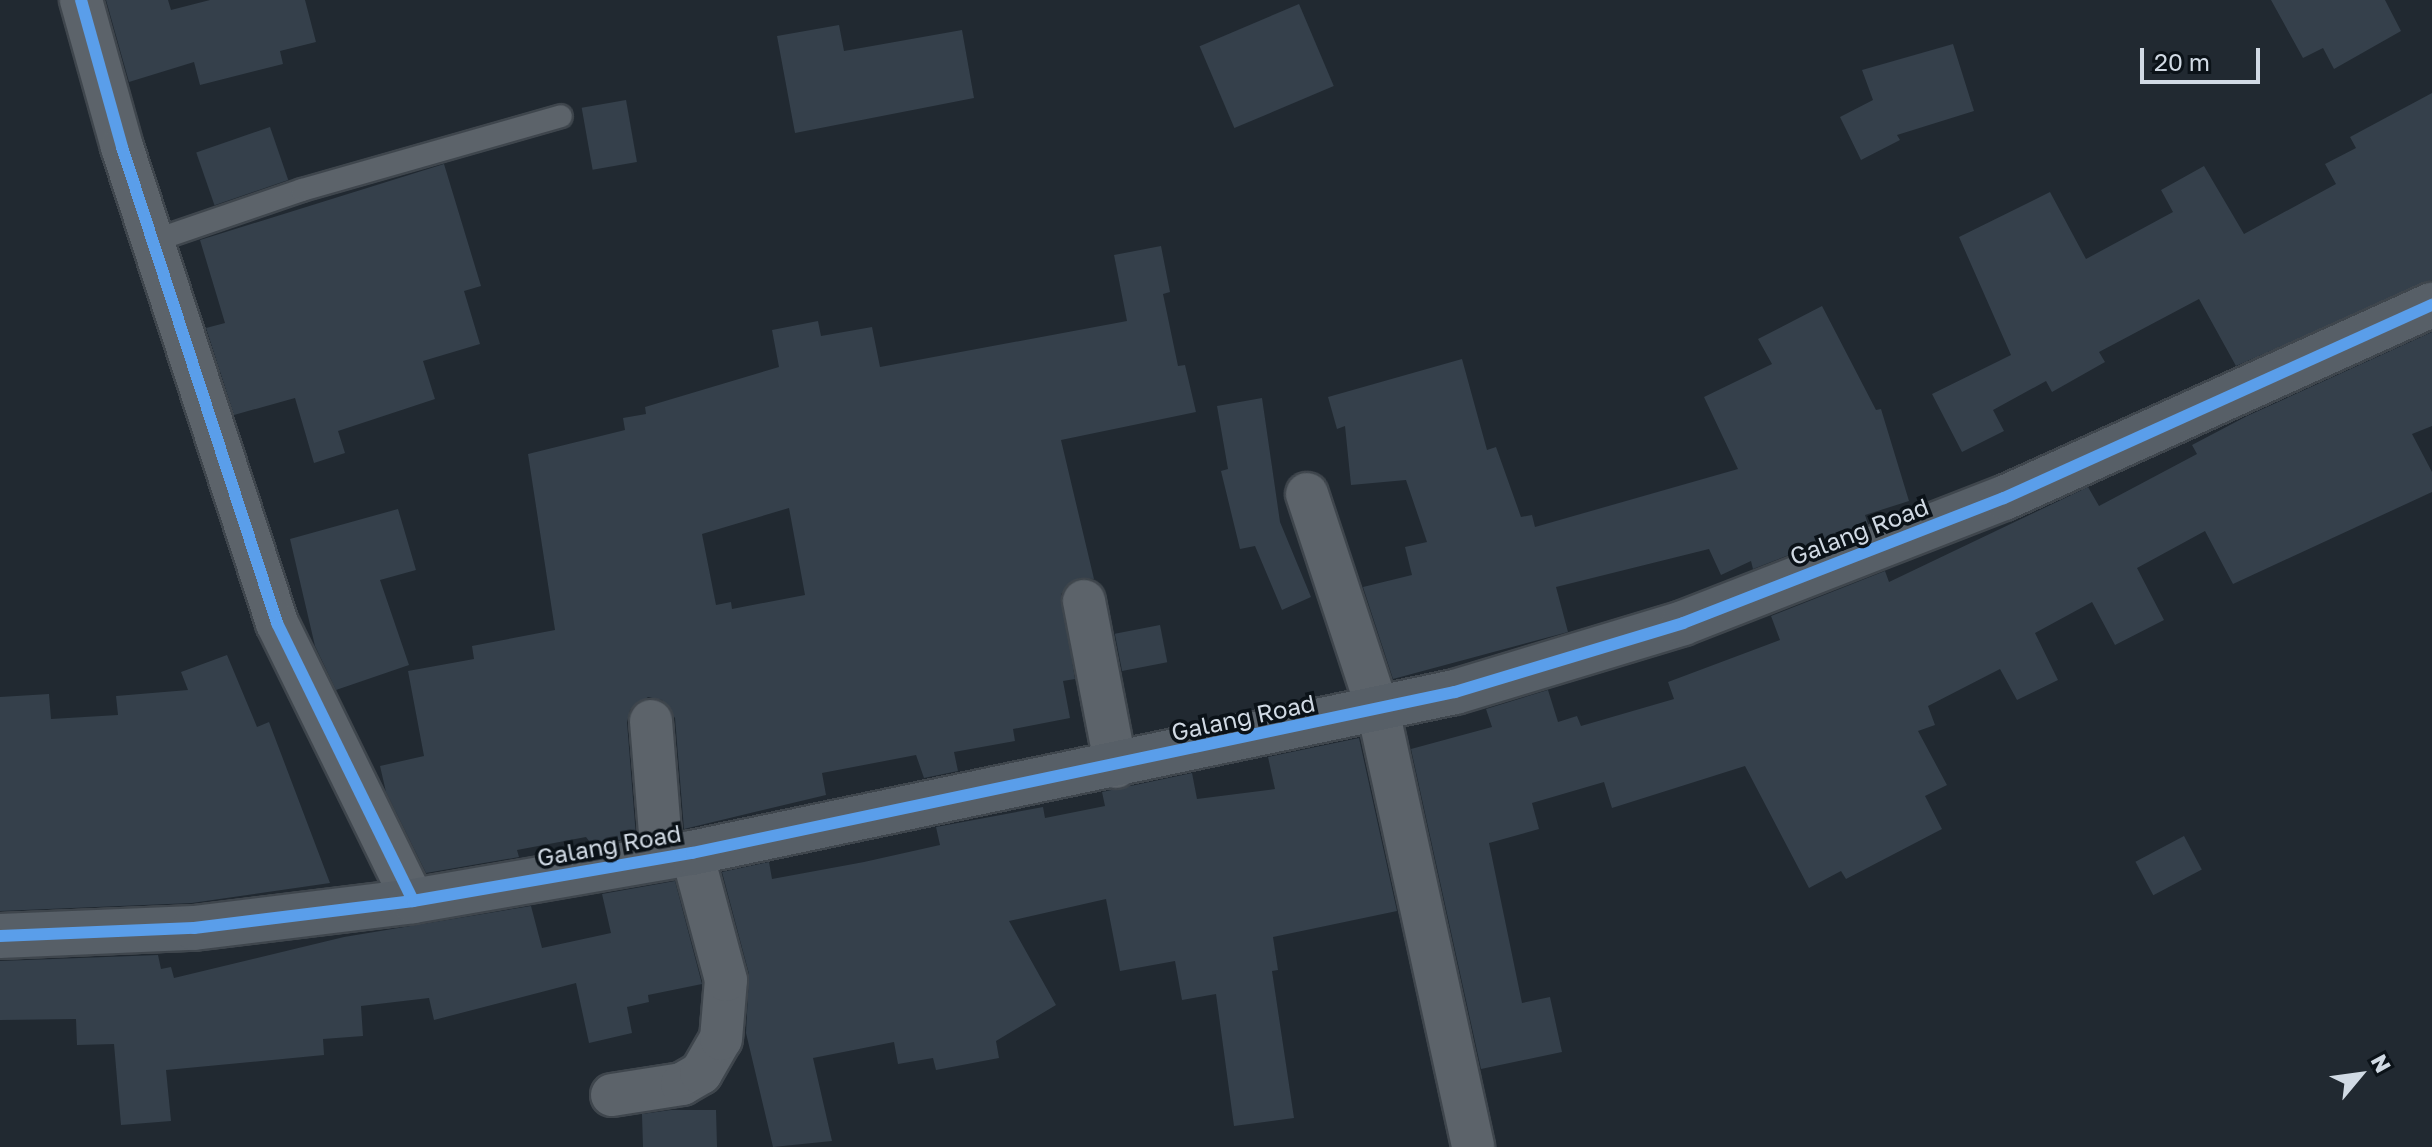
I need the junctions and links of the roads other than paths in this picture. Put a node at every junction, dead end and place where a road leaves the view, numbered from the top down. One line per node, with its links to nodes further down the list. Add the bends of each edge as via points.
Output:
1 (81, 0): 3 (street)
2 (561, 116): 3 (lane, via 347,177)
3 (153, 241): 11 (street, via 277,623)
4 (2432, 305): 7 (street, Galang Road, via 2004,498 1698,618 1608,650)
5 (1307, 494): 7 (street)
6 (1084, 601): 9 (street)
7 (1378, 710): 9 (street, Galang Road); 14 (street)
8 (651, 721): 10 (street)
9 (1116, 767): 10 (street, Galang Road)
10 (677, 856): 11 (street, Galang Road); 13 (street, via 726,980 721,1039 701,1073 682,1084)
11 (413, 901): 12 (street, Galang Road, via 194,928)
12 (0, 936)
13 (612, 1095)
14 (1473, 1147)

